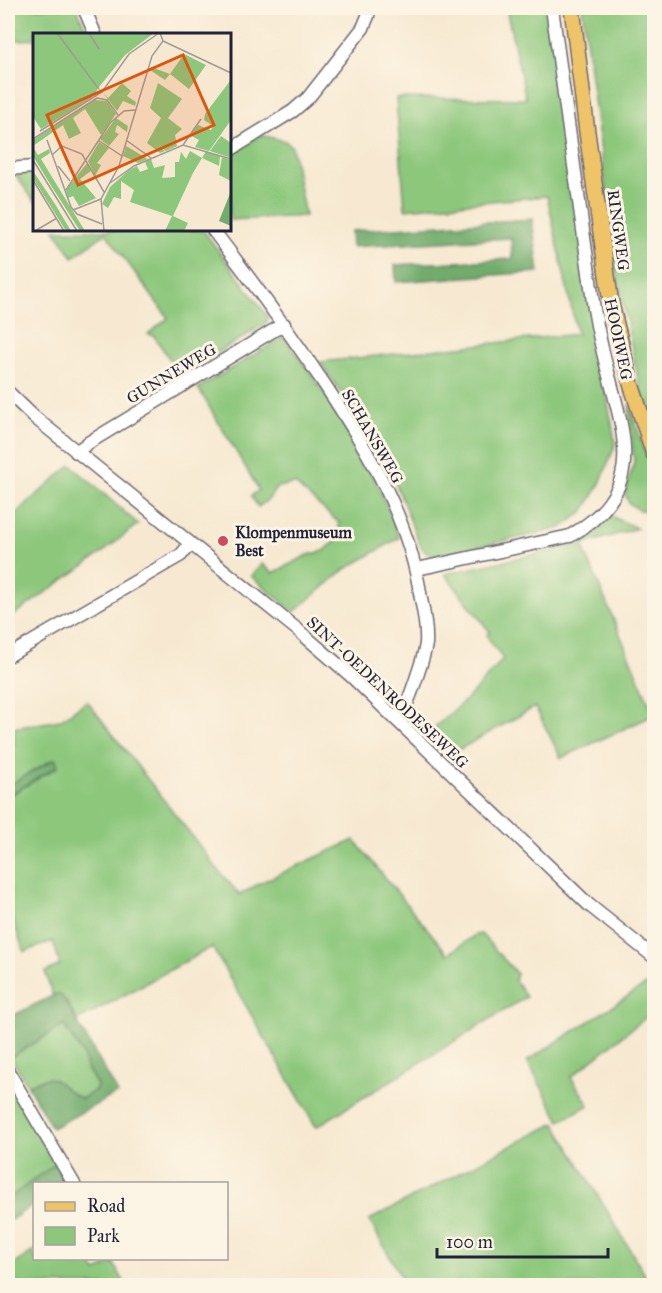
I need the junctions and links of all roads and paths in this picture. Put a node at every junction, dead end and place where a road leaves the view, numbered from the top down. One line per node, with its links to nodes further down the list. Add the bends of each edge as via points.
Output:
1 (84, 8): 5 (street)
2 (369, 8): 6 (street, via 363,28 308,98)
3 (552, 8): 15 (street, HOOIWEG, via 594,309 625,440 622,477 612,502 589,525 570,536)
4 (572, 8): 13 (main road, RINGWEG, via 611,304)
5 (95, 33)
6 (231, 149)
7 (33, 167): 8 (street)
8 (8, 169)
9 (214, 231): 10 (street, SCHANSWEG)
10 (284, 324): 12 (street, GUNNEWEG); 15 (street, SCHANSWEG, via 381,476)
11 (8, 392): 12 (street, SINT-OEDENRODESEWEG)
12 (76, 452): 14 (street, SINT-OEDENRODESEWEG)
13 (654, 453)
14 (190, 544): 16 (street, via 181,555); 17 (street, SINT-OEDENRODESEWEG, via 299,631)
15 (417, 569): 17 (street, SCHANSWEG, via 426,643 407,702)
16 (8, 656)
17 (396, 719): 18 (street, SINT-OEDENRODESEWEG, via 589,904)
18 (654, 957)
19 (8, 1071): 20 (street)
20 (73, 1182)

